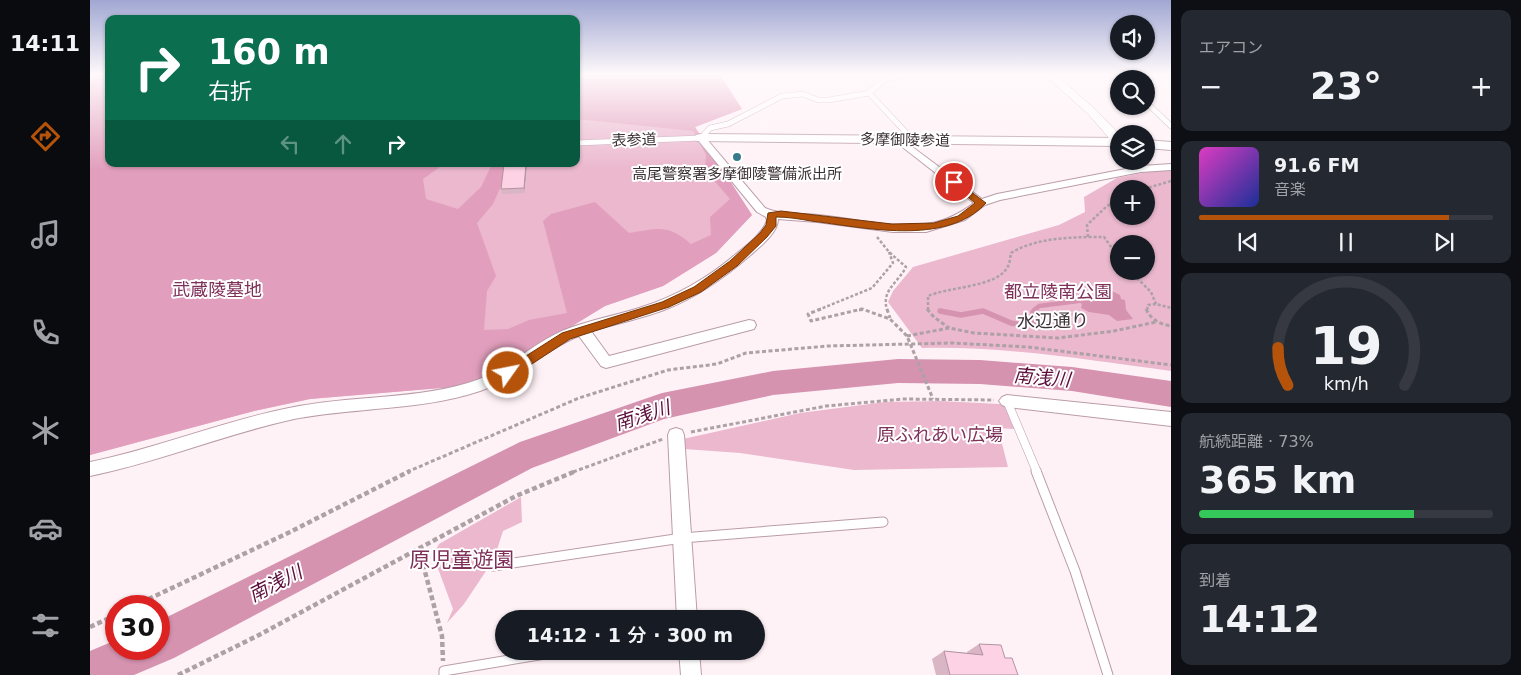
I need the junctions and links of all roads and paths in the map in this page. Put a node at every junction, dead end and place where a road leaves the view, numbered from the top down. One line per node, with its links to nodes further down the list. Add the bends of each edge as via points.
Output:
1 (762, 106): 7 (lane, via 728,124 710,128)
2 (880, 106): 8 (lane)
3 (1086, 106): 6 (street)
4 (1155, 111): 5 (lane)
5 (1171, 126)
6 (1110, 132)
7 (697, 138): 8 (main road, 多摩御陵参道); 10 (lane, 表参道); 18 (street, via 761,210)
8 (906, 140): 9 (main road, 多摩御陵参道); 16 (street)
9 (1110, 142)
10 (580, 143)
11 (1155, 145): 12 (main road)
12 (1171, 146)
13 (1171, 167): 16 (street, via 1141,169 997,197)
14 (1171, 181): 15 (path)
15 (1155, 186)
16 (981, 203): 18 (street, via 961,218 926,228 892,228)
17 (1110, 204): 19 (path, via 1087,225)
18 (771, 215): 29 (street, via 773,221 764,235 734,263 698,289 666,305)
19 (1088, 237): 20 (path, via 1104,237); 28 (path, via 1028,244 1012,254 1008,268 1000,276 932,293 926,301 927,308)
20 (1110, 245)
21 (1139, 280): 22 (path, via 1151,292)
22 (1156, 304): 23 (path); 25 (path, via 1146,308)
23 (1171, 308)
24 (890, 318): 24 (path, via 862,309 815,321 808,314 872,288 893,263 889,252 906,267 884,296); 30 (path)
25 (1156, 322): 27 (path); 28 (path, 水辺通り, via 1089,335 1044,338)
26 (749, 325): 29 (street, via 606,362)
27 (1171, 326)
28 (949, 328): 30 (path)
29 (582, 330): 37 (street, via 557,340 508,373 472,388 432,397 293,413)
30 (907, 336): 31 (path)
31 (910, 344): 32 (path, via 1028,347); 33 (path); 42 (path, via 746,353 717,364 668,370 579,398 397,477)
32 (1171, 365)
33 (932, 397): 34 (path); 36 (path, via 826,406)
34 (1007, 401): 35 (street); 51 (lane, via 1072,562)
35 (1171, 419)
36 (676, 436): 39 (street); 40 (path, via 635,448 537,486)
37 (90, 469)
38 (883, 522): 39 (lane)
39 (682, 538): 41 (lane); 43 (street)
40 (419, 549): 48 (path, via 442,636); 49 (path)
41 (493, 566)
42 (157, 595)
43 (686, 610)
44 (105, 620): 45 (path)
45 (90, 627)
46 (514, 660): 48 (lane)
47 (690, 660): 50 (street)
48 (444, 673)
49 (178, 675)
50 (691, 675)
51 (1108, 675)

